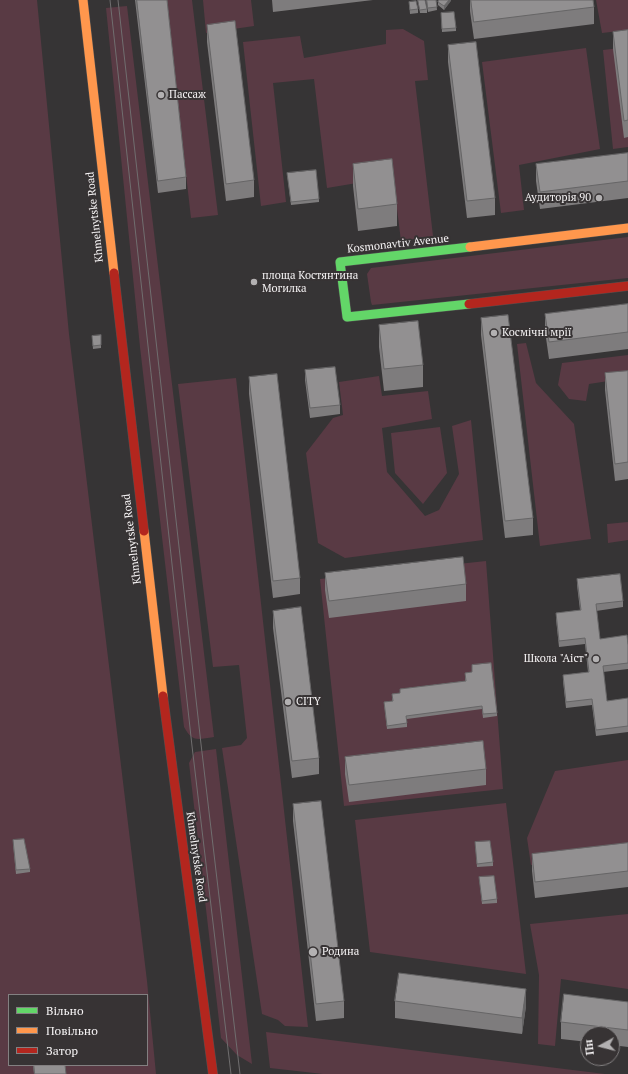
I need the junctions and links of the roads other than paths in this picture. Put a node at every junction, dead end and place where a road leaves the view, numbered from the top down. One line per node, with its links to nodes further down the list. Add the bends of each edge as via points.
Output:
1 (83, 0): 4 (main road, Khmelnytske Road, via 169,749)
2 (628, 228): 3 (main road, Kosmonavtiv Avenue, via 340,262 346,317)
3 (628, 286)
4 (213, 1074)

